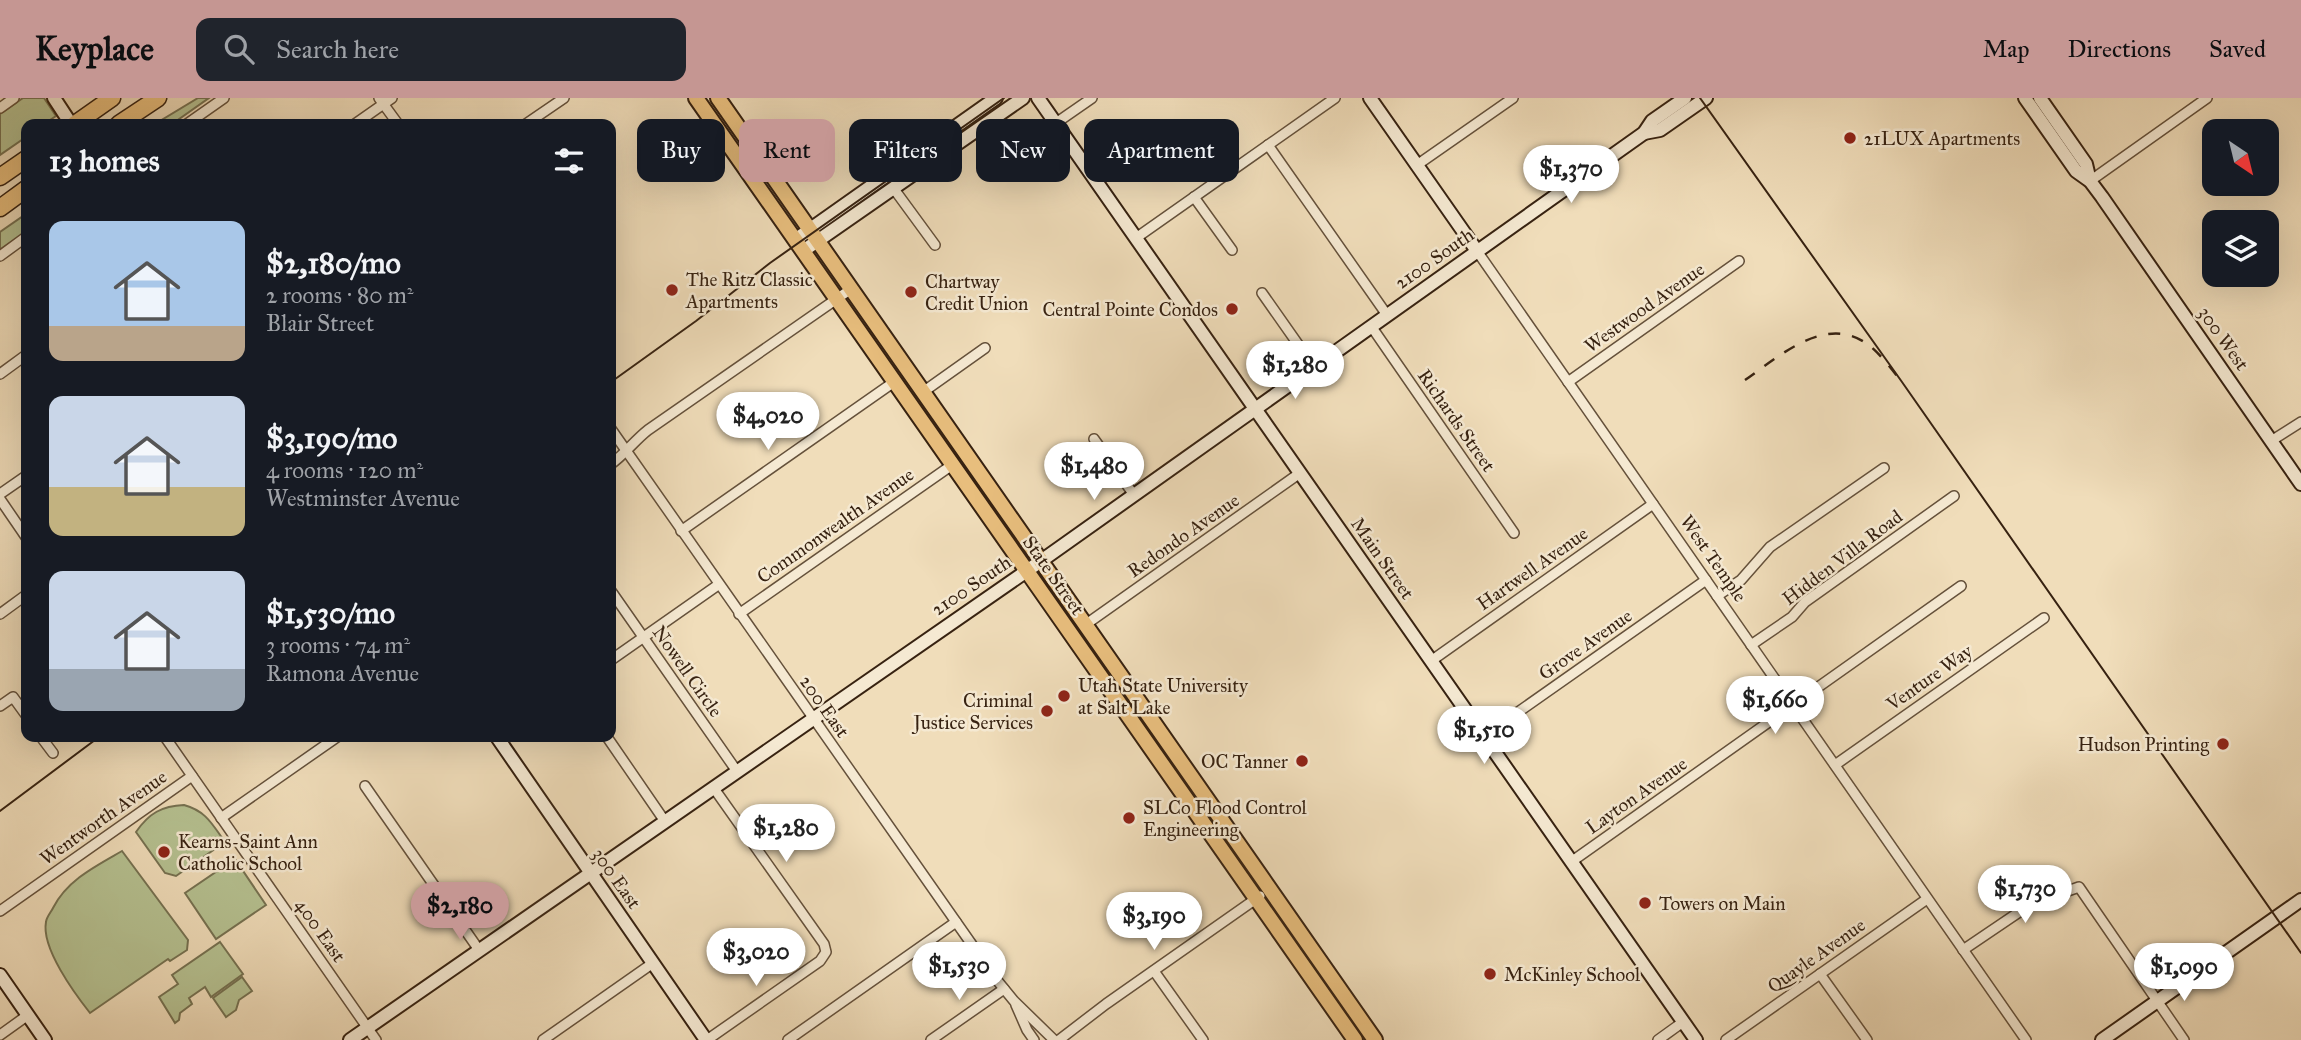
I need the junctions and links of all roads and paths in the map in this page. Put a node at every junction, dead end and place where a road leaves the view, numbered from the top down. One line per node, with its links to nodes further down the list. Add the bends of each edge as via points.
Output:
1 (14, 98): 22 (street)
2 (54, 98): 23 (street)
3 (224, 98): 26 (street)
4 (564, 98): 29 (street)
5 (696, 98): 47 (main road, State Street)
6 (996, 98): 43 (street)
7 (1023, 98): 39 (street)
8 (1038, 98): 30 (street, Main Street)
9 (1092, 98): 31 (street)
10 (1335, 98): 34 (street)
11 (1370, 98): 36 (street, West Temple)
12 (1513, 98): 36 (street)
13 (1685, 98): 32 (street, 2100 South)
14 (1706, 98): 32 (street, 2100 South, via 1660,130)
15 (2025, 98): 38 (street, 300 West, via 2076,171)
16 (2040, 98): 38 (street, 300 West, via 2086,164)
17 (2207, 98): 38 (street)
18 (157, 99): 25 (highway)
19 (385, 100): 27 (street); 28 (street)
20 (722, 100): 43 (main road, State Street)
21 (105, 103): 24 (highway)
22 (0, 108)
23 (69, 119)
24 (81, 119)
25 (127, 119)
26 (194, 119)
27 (361, 119)
28 (395, 119)
29 (533, 119)
30 (1053, 119)
31 (1062, 119)
32 (1644, 132): 49 (street, 2100 South)
33 (1070, 143): 44 (street, Main Street)
34 (1268, 145): 41 (street); 55 (street)
35 (21, 162): 37 (highway)
36 (1417, 165): 49 (street, West Temple)
37 (0, 177)
38 (2090, 181): 69 (street, 300 West)
39 (894, 188): 43 (street); 46 (street)
40 (21, 193): 42 (highway)
41 (1194, 197): 44 (street); 48 (street)
42 (0, 208)
43 (813, 235): 47 (street); 52 (main road, State Street)
44 (1136, 238): 65 (street, Main Street)
45 (21, 241): 50 (street)
46 (935, 245)
47 (799, 246): 54 (main road, State Street)
48 (1232, 250)
49 (1477, 251): 55 (street, 2100 South); 63 (street, West Temple)
50 (0, 256)
51 (1739, 261): 63 (street, Westwood Avenue)
52 (851, 289): 54 (street); 64 (main road, State Street)
53 (1262, 293): 60 (street)
54 (836, 299): 58 (main road, State Street); 70 (street, via 648,430)
55 (1387, 315): 56 (street, 2100 South)
56 (1371, 326): 60 (street, 2100 South); 83 (street, Richards Street)
57 (985, 348): 64 (street)
58 (874, 353): 62 (main road, State Street); 64 (main road, via 883,353 913,391)
59 (21, 359): 61 (street)
60 (1314, 367): 65 (street, 2100 South)
61 (0, 374)
62 (894, 382): 72 (main road, State Street); 82 (street)
63 (1568, 382): 80 (street, West Temple)
64 (923, 392): 84 (main road, State Street)
65 (1255, 409): 74 (street, Main Street); 77 (street, 2100 South)
66 (2301, 422): 69 (street)
67 (616, 437): 70 (street, 200 East)
68 (1094, 439): 77 (street)
69 (2271, 441): 76 (street, 300 West)
70 (625, 451): 71 (street); 82 (street, 200 East)
71 (616, 459)
72 (952, 464): 85 (main road, State Street); 93 (street, Commonwealth Avenue)
73 (1884, 468): 89 (street, via 1770,547 1741,580)
74 (1300, 473): 95 (street, Redondo Avenue); 99 (street, Main Street)
75 (21, 479): 78 (street)
76 (2301, 484)
77 (1134, 495): 84 (street, 2100 South)
78 (0, 496): 81 (street)
79 (1954, 496): 97 (street, Hidden Villa Road)
80 (1653, 504): 86 (street, West Temple); 99 (street, Hartwell Avenue)
81 (21, 529)
82 (681, 531): 87 (street, 200 East)
83 (1514, 533)
84 (1041, 561): 85 (street, 2100 South); 95 (main road, State Street)
85 (1027, 570): 103 (street, 2100 South); 121 (main road, State Street)
86 (1706, 580): 89 (street, West Temple); 104 (street, Grove Avenue)
87 (718, 585): 93 (street, 200 East); 96 (street)
88 (1961, 586): 100 (street, Layton Avenue)
89 (1717, 597): 97 (street, West Temple)
90 (616, 598): 96 (street, Nowell Circle)
91 (21, 599): 92 (street)
92 (0, 614)
93 (739, 614): 103 (street, 200 East)
94 (2043, 618): 111 (street, Venture Way)
95 (1085, 625): 120 (main road, State Street)
96 (643, 637): 98 (street); 112 (street, Nowell Circle)
97 (1752, 645): 100 (street, West Temple)
98 (616, 656)
99 (1431, 661): 104 (street, Main Street)
100 (1792, 705): 111 (street, West Temple); 118 (street, Layton Avenue)
101 (0, 706): 102 (street, via 13,697)
102 (21, 708)
103 (812, 718): 112 (street, 2100 South); 125 (street, 200 East)
104 (1484, 736): 118 (street, Main Street)
105 (45, 742): 110 (street)
106 (168, 742): 113 (street, 400 East)
107 (330, 742): 116 (street)
108 (502, 742): 119 (street, 300 East)
109 (610, 742): 117 (street)
110 (53, 753)
111 (1835, 765): 122 (street, West Temple)
112 (736, 771): 115 (street, 2100 South)
113 (192, 776): 116 (street, 400 East); 124 (street, Wentworth Avenue)
114 (365, 786): 126 (street)
115 (713, 787): 117 (street, 2100 South); 143 (street, via 826,952 820,961)
116 (221, 818): 137 (street, 400 East)
117 (664, 820): 119 (street, 2100 South)
118 (1571, 862): 136 (street, Main Street)
119 (590, 873): 126 (street, 2100 South); 128 (street, 300 East)
120 (1270, 889): 121 (street); 150 (main road, State Street)
121 (1256, 899): 129 (street); 149 (main road, State Street)
122 (1927, 899): 127 (street, West Temple); 130 (street, Quayle Avenue)
123 (2301, 900): 134 (street)
124 (0, 911)
125 (956, 922): 132 (street, 200 East); 144 (street)
126 (479, 950): 137 (street, 2100 South)
127 (1963, 950): 134 (street, via 2021,910 2080,887); 155 (street, West Temple)
128 (653, 963): 142 (street); 143 (street, 300 East)
129 (1154, 971): 147 (street); 148 (street)
130 (1821, 974): 153 (street, Quayle Avenue); 154 (street)
131 (0, 975): 135 (street)
132 (1004, 989): 133 (street, 200 East); 145 (street)
133 (1014, 1001): 146 (street, 200 East); 147 (street, 200 East)
134 (2158, 1001): 156 (street); 157 (street)
135 (28, 1015): 138 (street); 139 (street)
136 (1683, 1022): 151 (street); 152 (street, Main Street)
137 (368, 1028): 140 (street, 2100 South); 141 (street, 400 East)
138 (0, 1035)
139 (46, 1040)
140 (350, 1040)
141 (376, 1040)
142 (543, 1040)
143 (707, 1040)
144 (789, 1040)
145 (930, 1040)
146 (1034, 1040)
147 (1057, 1040)
148 (1203, 1040)
149 (1355, 1040)
150 (1375, 1040)
151 (1658, 1040)
152 (1696, 1040)
153 (1726, 1040)
154 (1867, 1040)
155 (2026, 1040)
156 (2102, 1040)
157 (2184, 1040)

